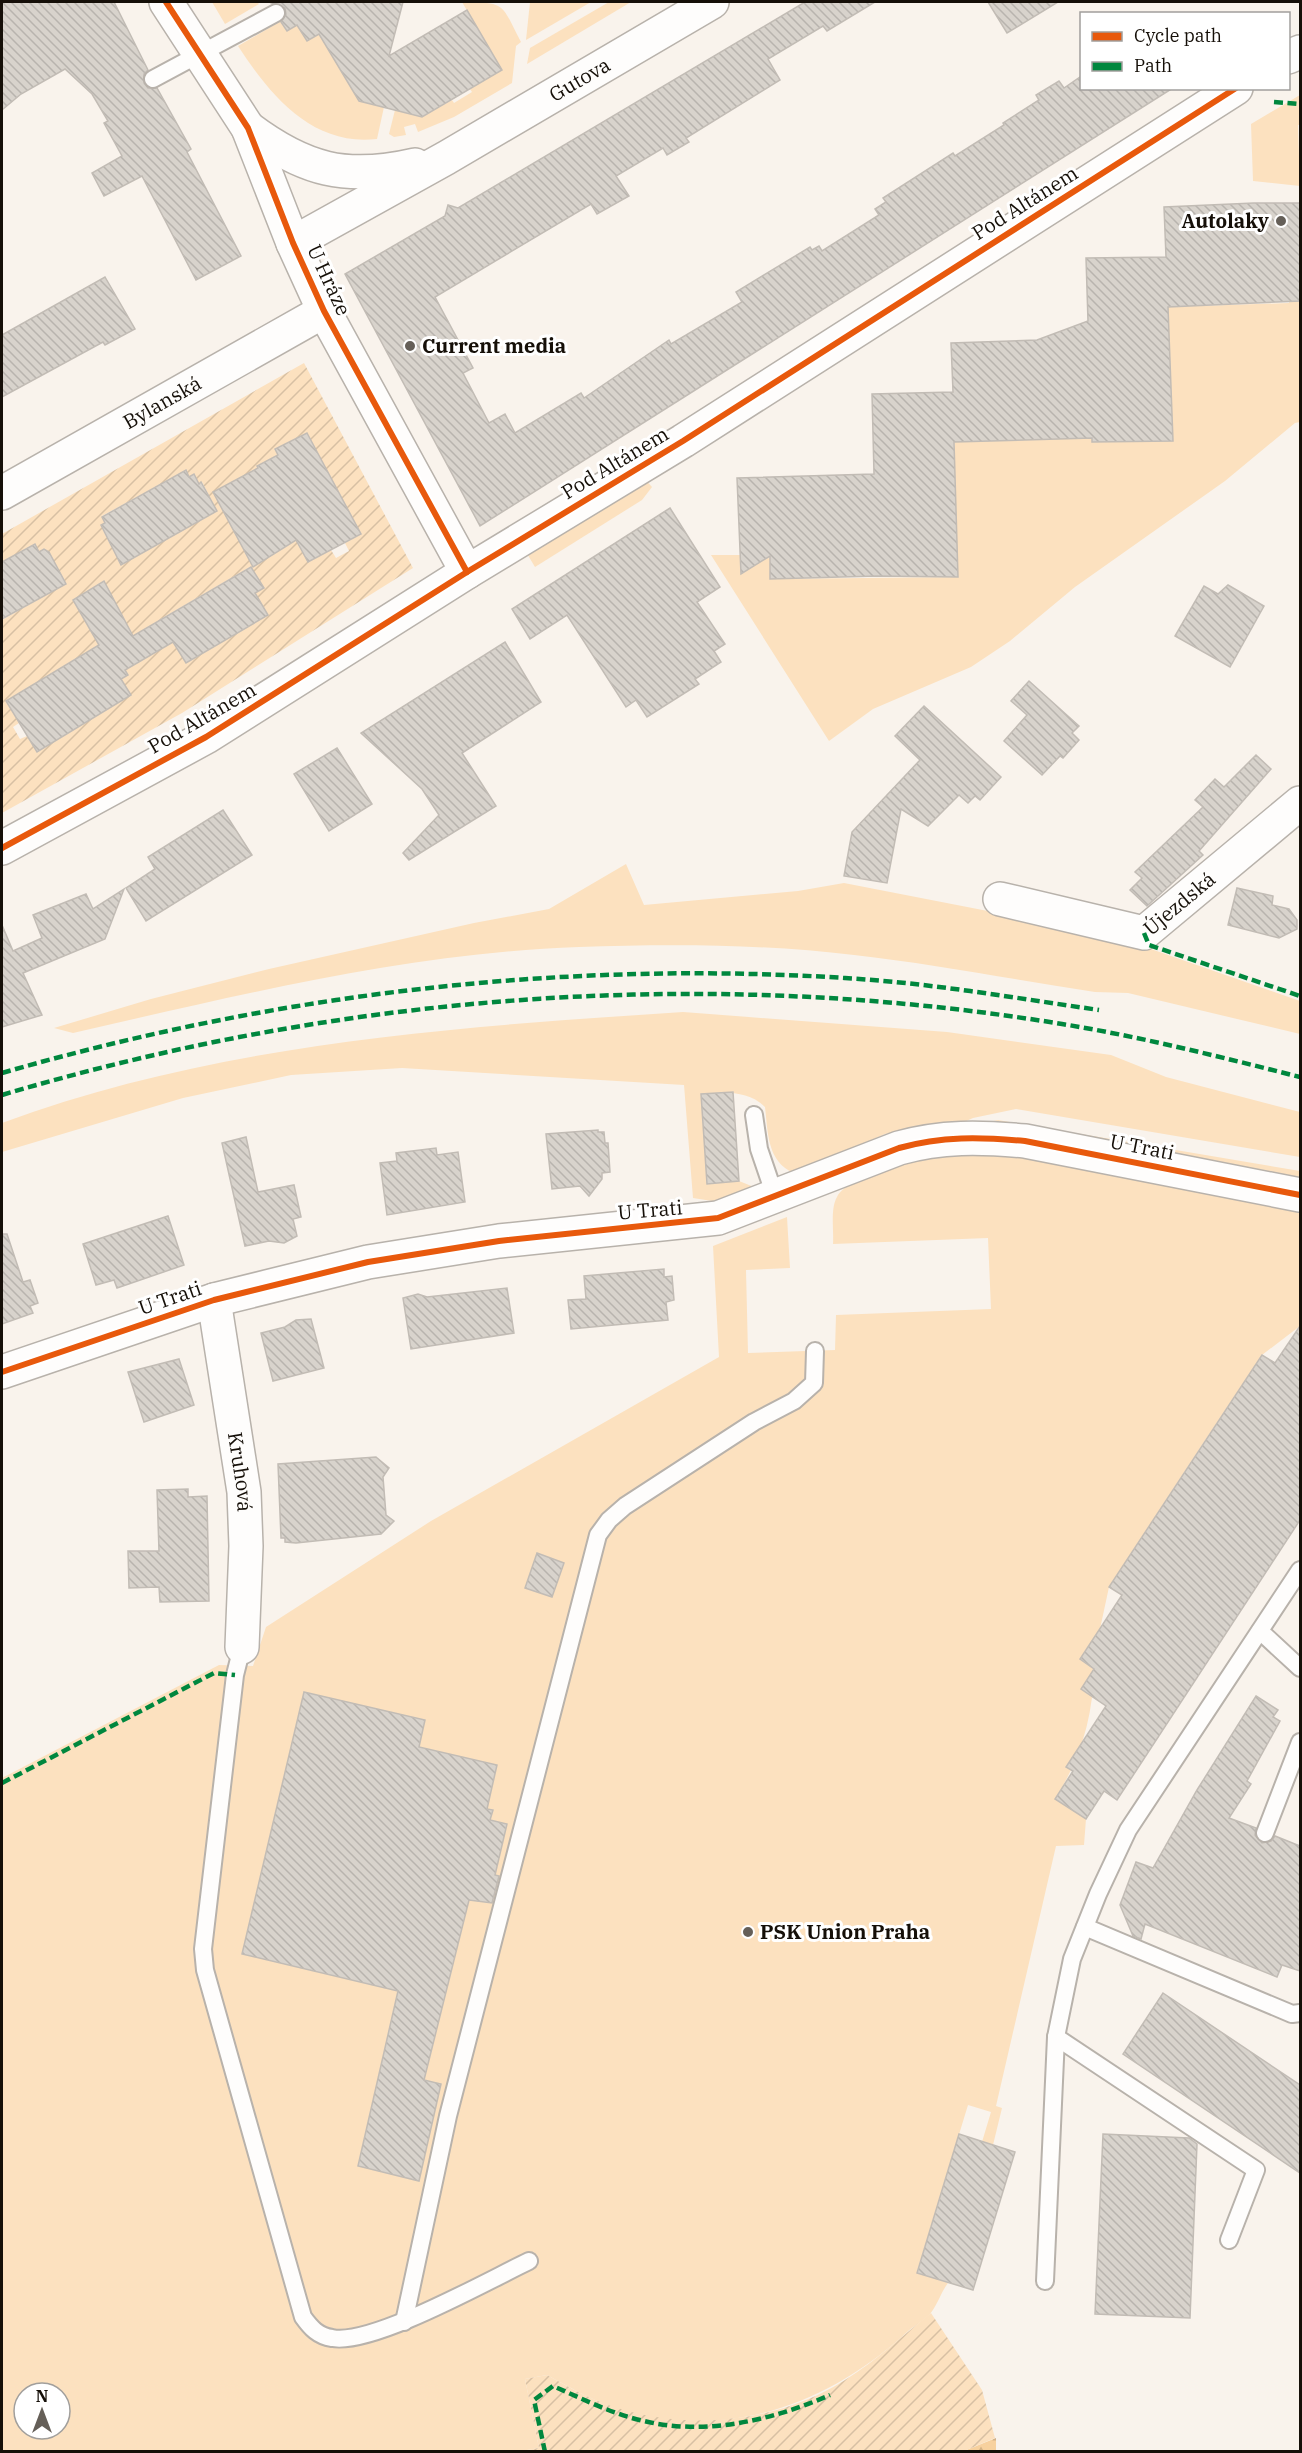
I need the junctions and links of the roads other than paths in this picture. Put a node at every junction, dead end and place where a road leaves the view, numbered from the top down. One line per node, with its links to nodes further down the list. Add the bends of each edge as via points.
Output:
1 (166, 2): 4 (street, U Hráze)
2 (712, 2): 8 (street, Gutova)
3 (276, 13): 4 (lane)
4 (200, 54): 5 (lane); 7 (street, U Hráze)
5 (153, 79)
6 (1233, 90): 12 (street, Pod Altánem, via 683,441)
7 (248, 128): 8 (street, Gutova, via 277,150 304,163 350,172 383,172); 9 (street, U Hráze)
8 (446, 158): 9 (street, Gutova)
9 (293, 243): 10 (street, U Hráze)
10 (324, 311): 11 (street, Bylanská); 12 (street, U Hráze)
11 (2, 494)
12 (467, 572): 14 (street, Pod Altánem, via 206,737)
13 (1300, 804): 15 (street, Újezdská, via 1144,933)
14 (2, 848)
15 (1000, 899)
16 (754, 1115): 18 (lane, via 759,1149)
17 (1300, 1195): 18 (street, U Trati, via 1024,1141 951,1137 899,1148)
18 (775, 1196): 19 (street, U Trati, via 718,1218 433,1250 357,1264)
19 (214, 1300): 21 (street, U Trati); 24 (street, Kruhová, via 244,1492)
20 (815, 1351): 34 (lane, via 814,1383 795,1401 754,1422 625,1506 598,1535 448,2116)
21 (2, 1372)
22 (1300, 1570): 23 (lane)
23 (1260, 1631): 25 (lane); 28 (lane, via 1128,1830)
24 (242, 1647): 34 (lane, via 235,1675 203,1949 205,1970 303,2317 313,2332 333,2339 357,2337)
25 (1300, 1668)
26 (1300, 1742): 27 (lane)
27 (1265, 1833)
28 (1085, 1927): 29 (lane, via 1292,2014); 30 (lane, via 1072,1959)
29 (1300, 2013)
30 (1056, 2037): 31 (lane, via 1256,2170); 33 (lane)
31 (1229, 2240)
32 (529, 2261): 34 (lane)
33 (1045, 2282)
34 (404, 2322)

